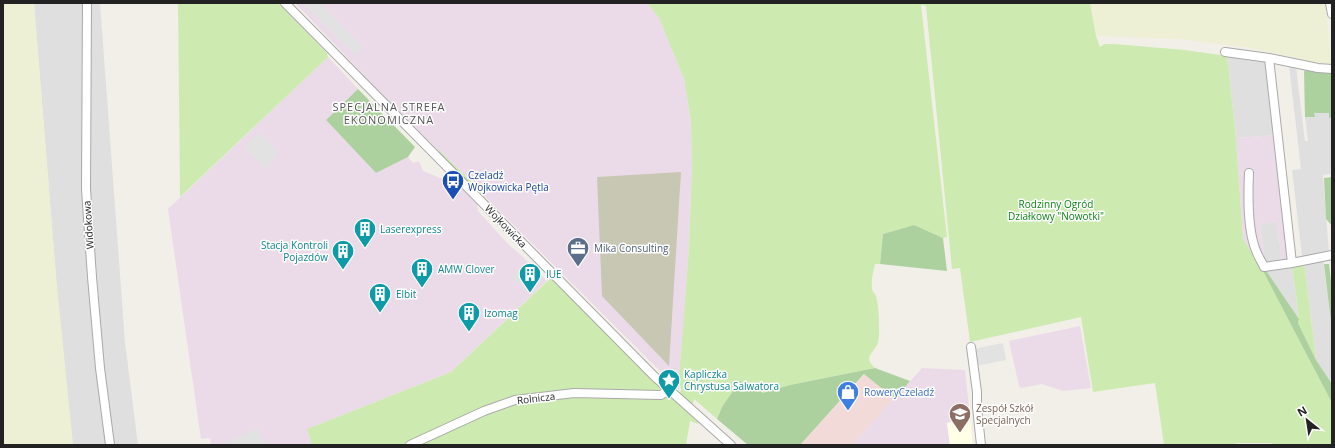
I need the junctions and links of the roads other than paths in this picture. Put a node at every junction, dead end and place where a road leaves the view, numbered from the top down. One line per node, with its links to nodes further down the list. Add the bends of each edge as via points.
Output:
1 (87, 3): 13 (street, Widokowa, via 86,189 92,277)
2 (285, 3): 12 (street, Wojkowicka)
3 (1330, 3): 4 (street)
4 (1332, 14)
5 (1225, 52): 6 (street)
6 (1269, 58): 7 (street); 10 (street)
7 (1332, 69)
8 (1248, 173): 10 (street, via 1248,205 1256,252 1264,267)
9 (1332, 255): 10 (street)
10 (1292, 263)
11 (971, 347): 16 (street)
12 (669, 390): 14 (street, Rolnicza, via 661,395 574,393 515,400 484,411); 15 (street, Wojkowicka)
13 (110, 445)
14 (410, 445)
15 (731, 445)
16 (981, 445)

